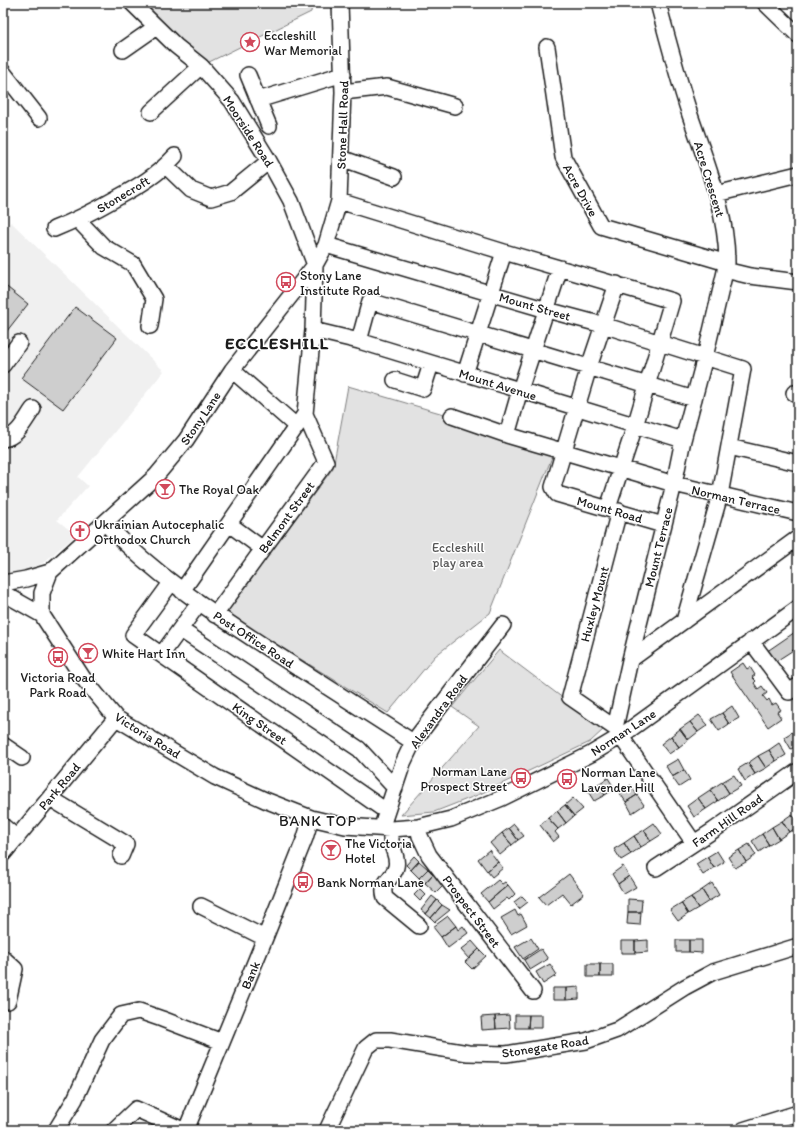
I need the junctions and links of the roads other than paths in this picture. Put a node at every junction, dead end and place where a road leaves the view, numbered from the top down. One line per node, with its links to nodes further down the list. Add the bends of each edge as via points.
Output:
1 (132, 3): 5 (street, Moorside Road)
2 (340, 3): 11 (street, Stone Hall Road)
3 (658, 3): 23 (street, Acre Crescent, via 678,77)
4 (765, 3): 6 (street)
5 (156, 27): 8 (street); 9 (street, Moorside Road)
6 (798, 35)
7 (548, 47): 30 (street, Acre Drive, via 563,157 601,226)
8 (123, 50)
9 (201, 66): 16 (street); 20 (street, Moorside Road, via 232,101)
10 (3, 72): 17 (street)
11 (343, 74): 13 (street, Stone Hall Road); 14 (street)
12 (248, 75): 14 (street)
13 (343, 92): 15 (street, via 387,87); 19 (street, Stone Hall Road)
14 (258, 100): 18 (street)
15 (455, 106)
16 (151, 112)
17 (39, 118)
18 (269, 126)
19 (341, 158): 22 (street); 24 (street, Stone Hall Road)
20 (269, 161): 25 (street, Stonecroft, via 231,192 211,198 191,190 171,161 146,181); 29 (street, Moorside Road, via 291,201)
21 (798, 174): 23 (street)
22 (394, 176)
23 (716, 194): 30 (street, Acre Crescent, via 727,247)
24 (339, 200): 27 (street, Stone Hall Road); 28 (street)
25 (78, 220): 26 (street, Stonecroft); 37 (street, Stonecroft, via 104,247 133,264 154,299)
26 (54, 228)
27 (326, 245): 29 (street, Stony Lane); 34 (street, Mount Street)
28 (504, 252): 31 (street); 34 (street)
29 (316, 265): 38 (street); 48 (street, Stony Lane)
30 (726, 266): 32 (street, Acre Drive, via 750,276); 44 (street, Acre Crescent)
31 (560, 268): 33 (street); 35 (street)
32 (798, 282)
33 (618, 284): 36 (street); 42 (street, Huxley Mount, via 672,300)
34 (491, 293): 35 (street, Mount Street); 39 (street)
35 (547, 310): 36 (street, Mount Street); 43 (street)
36 (603, 325): 42 (street, Mount Street); 47 (street)
37 (150, 326)
38 (313, 330): 40 (street, Mount Avenue); 56 (street)
39 (477, 334): 40 (street, via 370,301); 43 (street); 49 (street)
40 (359, 342): 45 (street, Mount Avenue)
41 (19, 343): 46 (street)
42 (659, 343): 44 (street, Mount Street); 51 (street, Huxley Mount)
43 (534, 350): 47 (street); 52 (street)
44 (705, 357): 53 (street, Mount Terrace); 63 (street, Mount Street, via 743,369)
45 (431, 364): 49 (street, Mount Avenue); 50 (street, via 424,389)
46 (3, 366)
47 (589, 368): 51 (street); 54 (street)
48 (232, 370): 58 (street); 71 (street, Stony Lane, via 186,440 156,476)
49 (465, 374): 52 (street, Mount Avenue)
50 (395, 380)
51 (646, 384): 53 (street); 59 (street, Huxley Mount)
52 (520, 390): 54 (street, Mount Avenue); 60 (street)
53 (694, 399): 62 (street, Mount Terrace)
54 (577, 408): 59 (street, Mount Avenue); 64 (street)
55 (33, 409): 61 (street, via 13,436)
56 (305, 414): 58 (street); 75 (street, Belmont Street, via 326,462)
57 (452, 416): 60 (street, Norman Terrace)
58 (296, 426): 72 (street)
59 (635, 426): 62 (street, Mount Avenue); 66 (street, Huxley Mount)
60 (507, 435): 64 (street, Norman Terrace)
61 (3, 439)
62 (683, 440): 67 (street, Mount Terrace)
63 (729, 447): 65 (street); 68 (street)
64 (564, 452): 66 (street, Norman Terrace); 69 (street, Mount Road, via 553,487 557,494)
65 (798, 463)
66 (621, 469): 67 (street, Norman Terrace); 69 (street, Huxley Mount)
67 (674, 484): 68 (street, Norman Terrace); 73 (street, Mount Terrace)
68 (720, 495): 70 (street, Norman Terrace); 84 (street)
69 (614, 510): 73 (street, Mount Road); 92 (street, Huxley Mount, via 570,697)
70 (798, 513)
71 (105, 523): 76 (street, Stony Lane); 78 (street, Post Office Road, via 125,544)
72 (229, 524): 75 (street); 78 (street)
73 (663, 525): 89 (street, Mount Terrace)
74 (798, 538): 84 (street)
75 (263, 549): 83 (street, Belmont Street)
76 (50, 572): 77 (street, Stony Lane); 82 (street, Stony Lane, via 42,593)
77 (3, 583)
78 (177, 587): 80 (street, Post Office Road); 88 (street, King Street, via 133,635)
79 (3, 593): 82 (street, Victoria Road)
80 (199, 603): 83 (street, Post Office Road); 86 (street)
81 (798, 608): 87 (street, Norman Lane)
82 (42, 615): 91 (street, Victoria Road, via 83,678)
83 (215, 615): 93 (street, Post Office Road)
84 (684, 621): 89 (street)
85 (504, 625): 93 (street, Alexandra Road)
86 (180, 630): 88 (street); 97 (street, via 359,749)
87 (751, 641): 90 (street, via 789,692); 92 (street, Norman Lane)
88 (162, 654): 99 (street, King Street)
89 (630, 660): 92 (street, Mount Terrace)
90 (798, 686)
91 (116, 718): 98 (street, Park Road); 100 (street, Victoria Road, via 215,777)
92 (618, 732): 102 (street, Norman Lane, via 591,754 502,798 450,819); 105 (street)
93 (413, 742): 97 (street, Alexandra Road)
94 (3, 745): 95 (street)
95 (22, 758)
96 (798, 772): 105 (street, Farm Hill Road)
97 (395, 788): 99 (street, Alexandra Road)
98 (50, 798): 104 (street, Park Road); 107 (street, via 126,844)
99 (386, 811): 103 (street, Alexandra Road)
100 (311, 818): 103 (street, Norman Lane, via 345,826); 111 (street, Bank)
101 (3, 826): 104 (street)
102 (418, 827): 103 (street, Norman Lane); 114 (street, Prospect Street, via 429,855)
103 (386, 829): 110 (street, Alexandra Road, via 397,857 396,868 384,884 385,898)
104 (17, 838): 106 (street, Park Road)
105 (694, 843): 108 (street, Farm Hill Road)
106 (3, 854)
107 (121, 856)
108 (656, 868)
109 (201, 906): 111 (street)
110 (419, 926)
111 (265, 938): 116 (street, Bank)
112 (798, 946): 121 (street, Stonegate Road, via 714,972 685,987 617,1030 586,1041 506,1054 468,1053 376,1040 366,1048)
113 (3, 958): 115 (street, via 15,969)
114 (533, 991)
115 (8, 1002)
116 (222, 1042): 118 (street, via 162,1018 139,1012 121,1015 102,1040 75,1099); 120 (street, Bank)
117 (798, 1113): 122 (street)
118 (56, 1130)
119 (114, 1130): 120 (street, via 136,1109)
120 (185, 1130)
121 (327, 1130)
122 (743, 1130)

